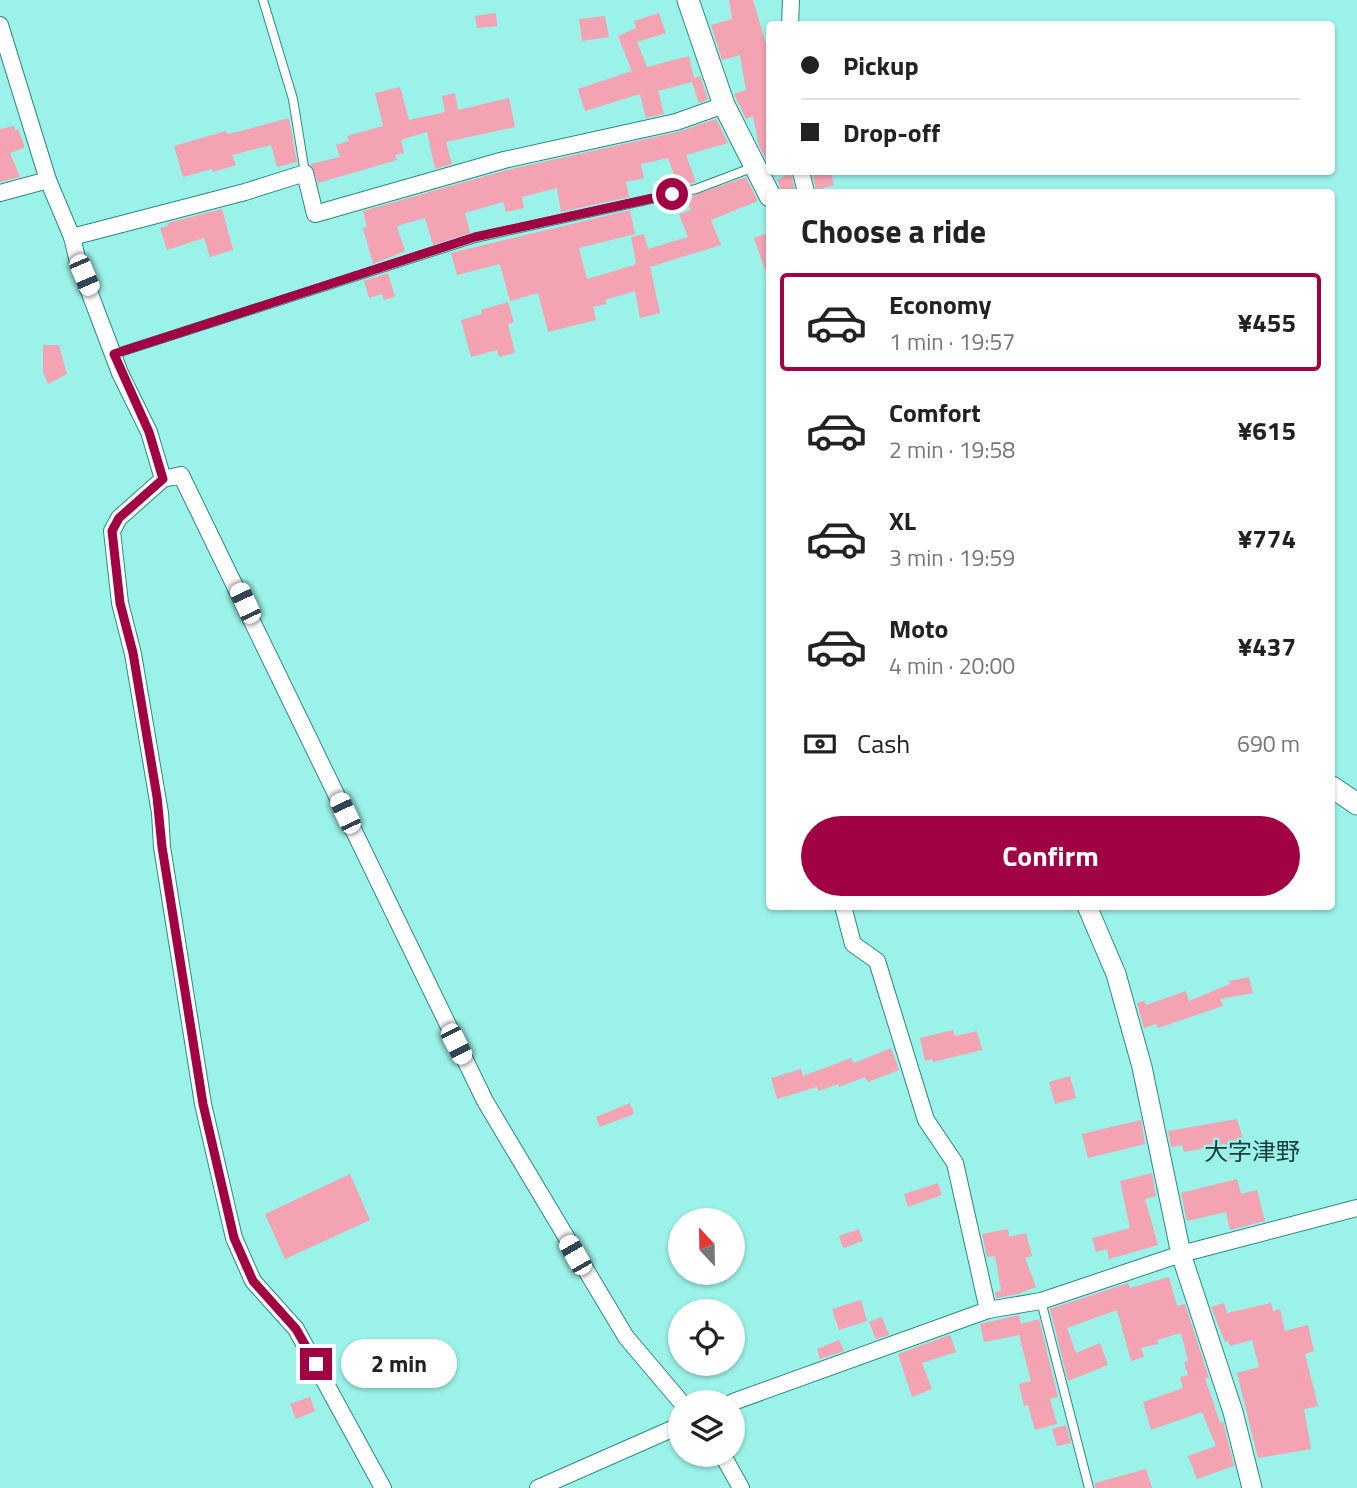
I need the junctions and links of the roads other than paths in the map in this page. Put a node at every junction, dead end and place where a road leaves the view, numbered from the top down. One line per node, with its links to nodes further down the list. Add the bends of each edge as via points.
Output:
1 (263, 0): 8 (lane, via 293,99)
2 (688, 0): 6 (main road)
3 (790, 0): 4 (street)
4 (790, 21)
5 (0, 25): 9 (street)
6 (724, 105): 7 (main road); 8 (street, via 676,122 504,160 315,214)
7 (754, 167): 10 (main road); 13 (lane, via 696,189 475,237)
8 (305, 173): 12 (street)
9 (48, 180): 11 (street); 12 (street)
10 (766, 189)
11 (0, 193)
12 (72, 237): 13 (street)
13 (114, 354): 14 (street, via 149,432)
14 (163, 479): 23 (street, via 181,475 485,1101 626,1337); 27 (street, via 119,518 112,531 113,554 156,791 208,1129 231,1228 253,1281 296,1329)
15 (1335, 789): 16 (main road)
16 (1357, 804)
17 (844, 910): 22 (street, via 853,944 877,961 926,1120 955,1163)
18 (1089, 910): 20 (street, via 1116,974 1142,1067)
19 (1357, 1208): 20 (street)
20 (1181, 1254): 21 (street); 31 (street, via 1233,1412)
21 (1041, 1301): 22 (street); 30 (lane)
22 (988, 1310): 24 (street)
23 (671, 1390)
24 (745, 1398)
25 (668, 1432): 28 (street)
26 (729, 1467): 29 (street)
27 (383, 1488)
28 (538, 1488)
29 (741, 1488)
30 (1089, 1488)
31 (1252, 1488)

